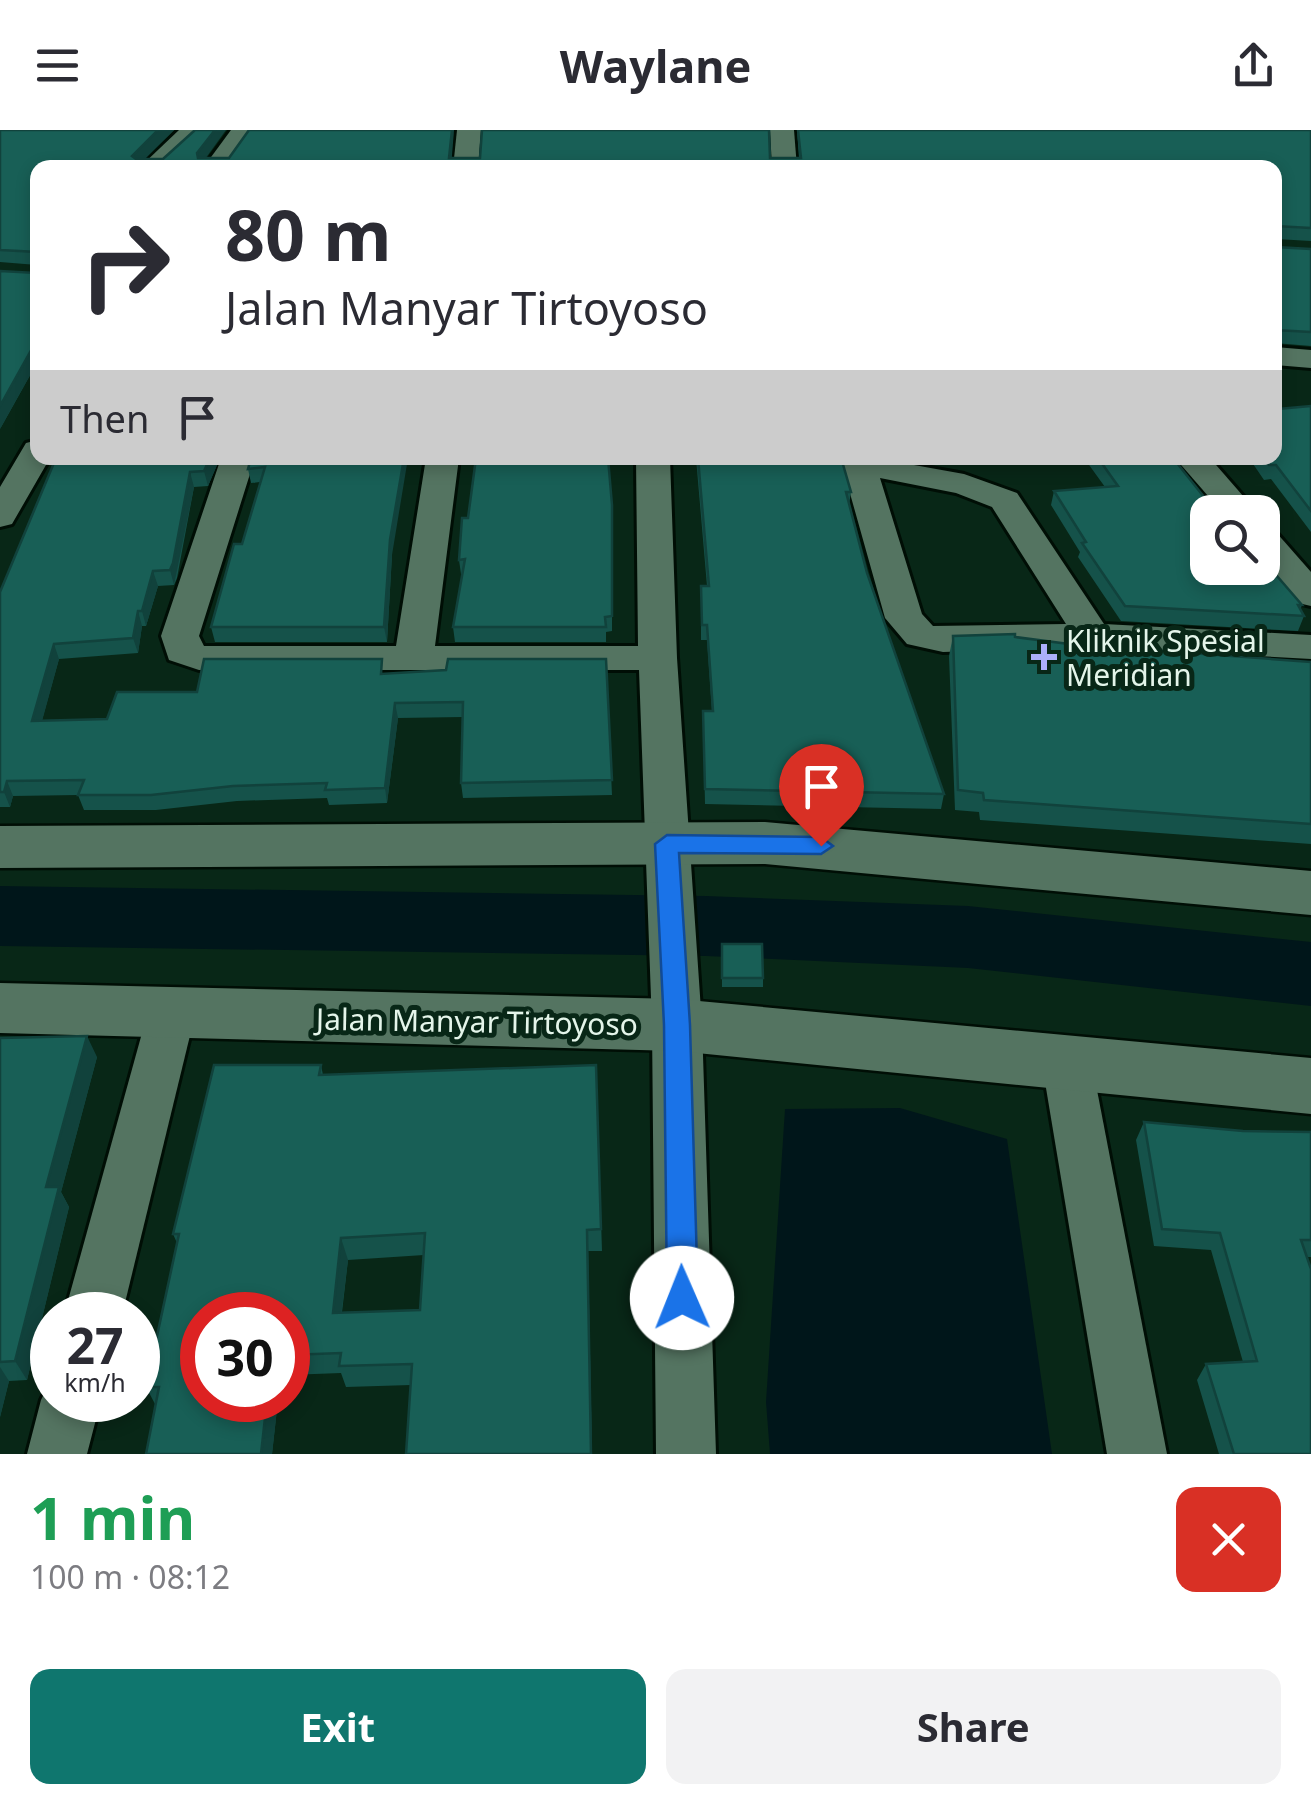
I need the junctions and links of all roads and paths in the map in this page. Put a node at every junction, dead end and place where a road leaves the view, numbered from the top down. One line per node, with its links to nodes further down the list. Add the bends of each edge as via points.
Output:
1 (193, 130): 5 (street)
2 (243, 130): 6 (street)
3 (469, 130): 7 (street)
4 (782, 130): 8 (street)
5 (160, 160)
6 (221, 160)
7 (466, 160)
8 (784, 160)
9 (1282, 357): 10 (street)
10 (1311, 359)
11 (30, 464): 19 (street)
12 (236, 465): 24 (street, via 180,636 183,652 199,658)
13 (441, 465): 24 (street)
14 (653, 465): 25 (street)
15 (843, 465): 22 (street, via 904,618 920,635)
16 (871, 465): 22 (street, via 964,484 1005,500)
17 (1198, 465): 18 (street)
18 (1225, 495)
19 (0, 518)
20 (1280, 560): 21 (street)
21 (1311, 595)
22 (1092, 635): 23 (street)
23 (1311, 647)
24 (414, 658): 25 (street)
25 (658, 658): 27 (street)
26 (0, 847): 27 (street)
27 (669, 869): 28 (street, via 821,846); 31 (street)
28 (1311, 893)
29 (0, 1008): 30 (street, Jalan Manyar Tirtoyoso)
30 (171, 1014): 31 (street, Jalan Manyar Tirtoyoso); 34 (street)
31 (677, 1025): 32 (street, Jalan Manyar Tirtoyoso); 37 (street)
32 (1067, 1064): 33 (street, Jalan Manyar Tirtoyoso); 38 (street)
33 (1311, 1086)
34 (99, 1292)
35 (65, 1422): 36 (street)
36 (57, 1454)
37 (686, 1454)
38 (1137, 1454)

